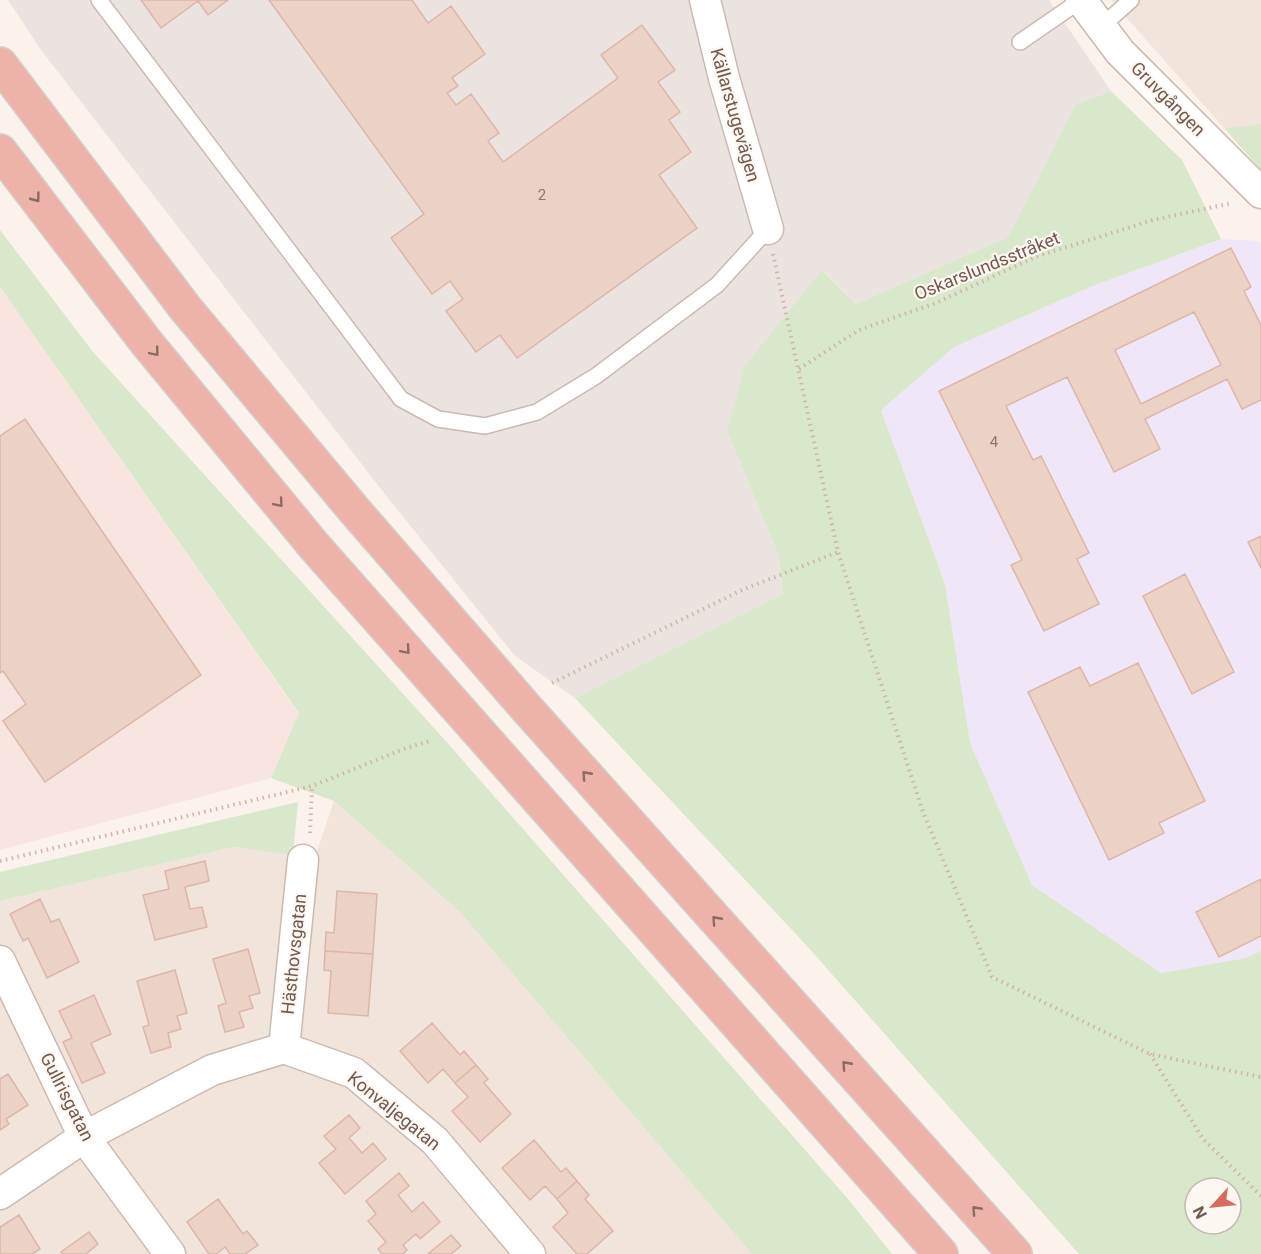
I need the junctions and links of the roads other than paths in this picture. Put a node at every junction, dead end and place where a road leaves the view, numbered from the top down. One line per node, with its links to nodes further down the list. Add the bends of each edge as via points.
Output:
1 (99, 0): 10 (lane, via 400,399 438,419 485,426 537,412 596,376 717,285)
2 (705, 0): 10 (street, Källarstugevägen)
3 (1081, 0): 5 (street, Gruvgången); 6 (lane)
4 (1131, 0): 5 (lane)
5 (1101, 27): 9 (street, Gruvgången, via 1120,52)
6 (1020, 42)
7 (0, 64): 19 (highway, one-way to 7, via 355,511 186,309)
8 (0, 151): 18 (highway, one-way to 18, via 146,342 315,547)
9 (1259, 190)
10 (768, 229)
11 (303, 860): 13 (street, Hästhovsgatan)
12 (0, 961): 14 (street, Gullrisgatan)
13 (284, 1048): 14 (street, via 212,1070); 17 (street, Konvaljegatan, via 354,1073 435,1141)
14 (84, 1137): 15 (street); 16 (street, Gullrisgatan)
15 (0, 1194)
16 (170, 1254)
17 (530, 1254)
18 (941, 1254)
19 (1015, 1254)

